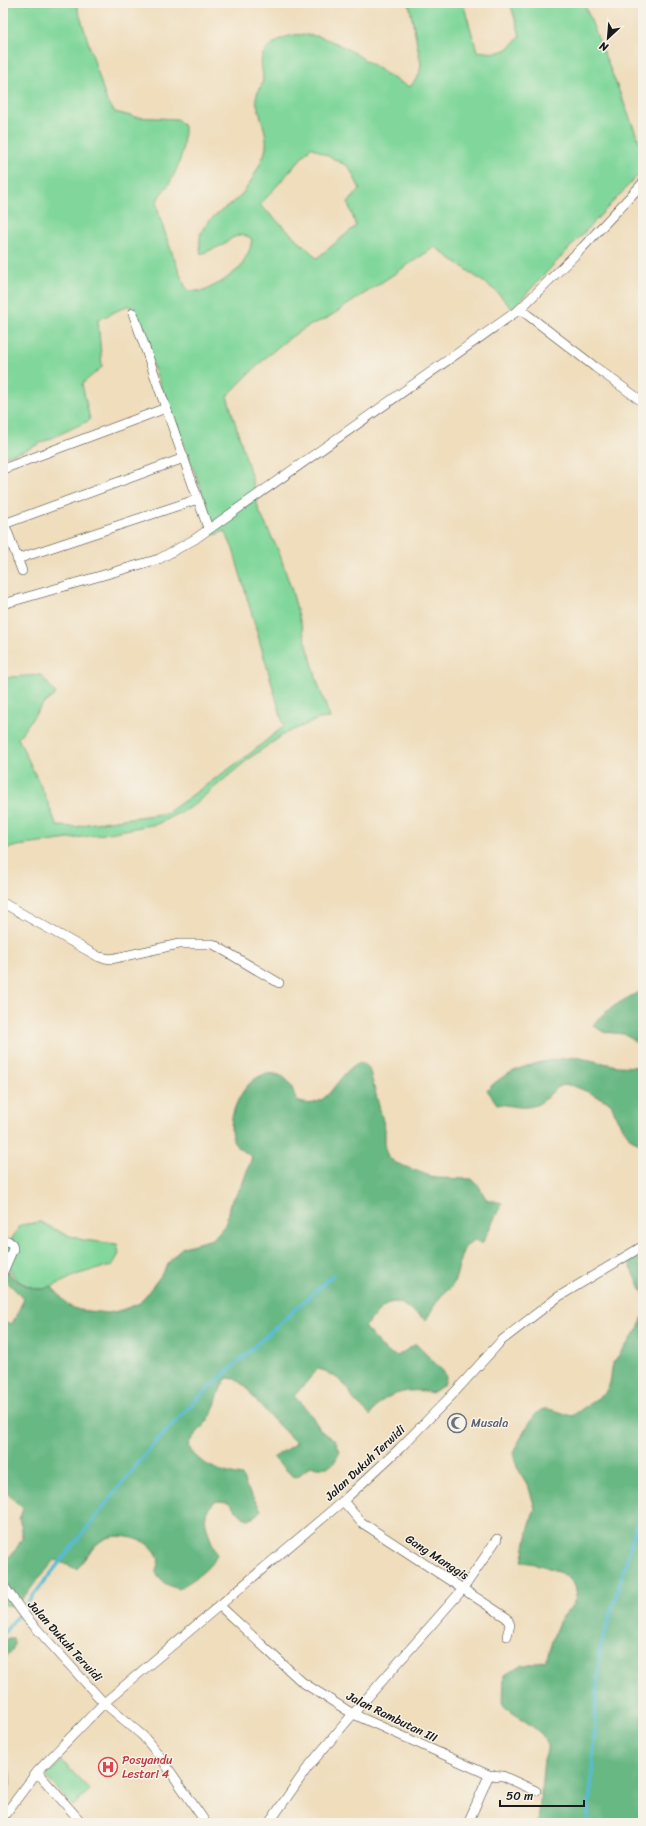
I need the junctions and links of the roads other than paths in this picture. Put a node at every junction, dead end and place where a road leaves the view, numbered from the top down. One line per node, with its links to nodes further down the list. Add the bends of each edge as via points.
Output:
1 (643, 183): 2 (street)
2 (520, 309): 4 (street); 10 (street)
3 (133, 313): 5 (street)
4 (643, 402)
5 (166, 408): 6 (street); 7 (street)
6 (184, 458): 8 (street); 9 (street)
7 (3, 469)
8 (198, 499): 10 (street); 11 (street)
9 (4, 522): 11 (street)
10 (208, 528): 13 (street, via 195,539 159,559)
11 (17, 559): 12 (street)
12 (22, 572)
13 (3, 604)
14 (3, 903): 15 (street, via 98,957 111,959 180,944 213,944)
15 (279, 983)
16 (3, 1240): 18 (street, via 12,1244 13,1249)
17 (643, 1246): 19 (street, Jalan Dukuh Terwidi, via 558,1297 501,1341 411,1437)
18 (3, 1272)
19 (343, 1501): 22 (street, Gang Manggis, via 362,1522); 23 (street, Jalan Dukuh Terwidi)
20 (497, 1539): 22 (street)
21 (3, 1586): 25 (street, Jalan Dukuh Terwidi, via 27,1618)
22 (463, 1589): 24 (street, Gang Manggis, via 507,1618 510,1625); 26 (street)
23 (220, 1606): 25 (street, Jalan Dukuh Terwidi); 26 (street, Jalan Rambutan III, via 302,1682)
24 (507, 1636)
25 (104, 1703): 27 (street, Jalan Dukuh Terwidi); 32 (street, via 143,1736)
26 (353, 1714): 28 (street, Jalan Rambutan III); 33 (street, via 308,1767)
27 (37, 1772): 30 (street, Jalan Dukuh Terwidi); 31 (street)
28 (489, 1775): 29 (street, Jalan Rambutan III, via 503,1776); 34 (street)
29 (536, 1791)
30 (3, 1817)
31 (82, 1823)
32 (206, 1823)
33 (269, 1823)
34 (468, 1823)

